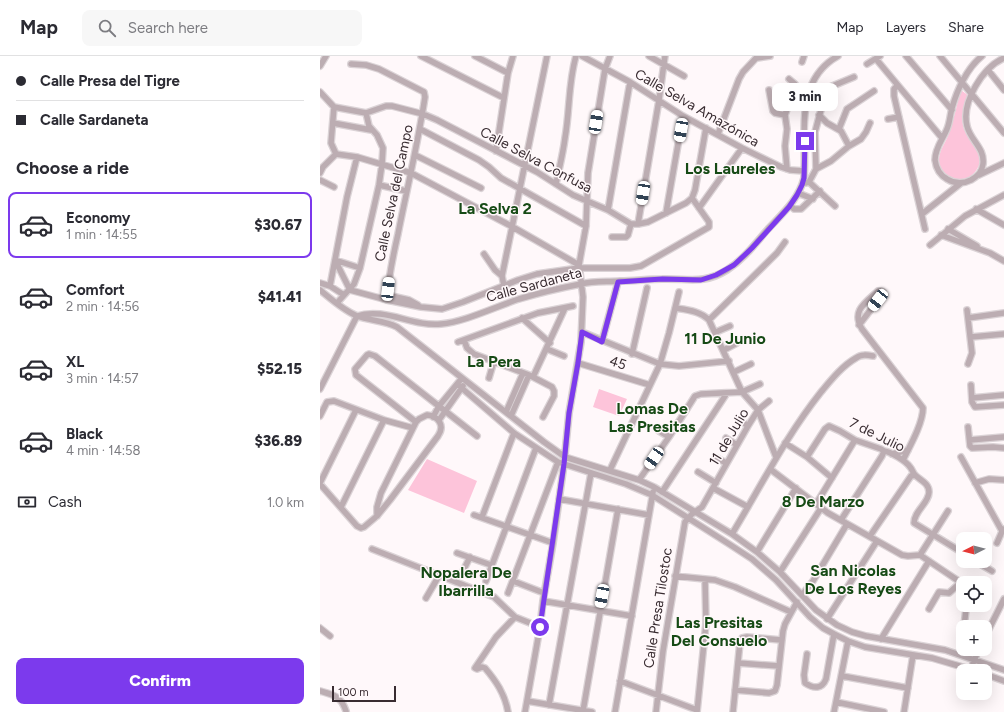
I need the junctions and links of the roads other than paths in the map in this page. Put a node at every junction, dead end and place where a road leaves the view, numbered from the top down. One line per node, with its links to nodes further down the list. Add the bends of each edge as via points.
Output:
1 (326, 56): 23 (street)
2 (421, 56): 39 (street)
3 (475, 56): 27 (street)
4 (509, 56): 24 (street)
5 (513, 56): 24 (street)
6 (547, 56): 67 (street)
7 (576, 56): 77 (street, via 570,79 565,139)
8 (582, 56): 25 (street, Calle Selva Amazónica)
9 (610, 56): 25 (street)
10 (649, 56): 20 (street)
11 (665, 56): 20 (street)
12 (770, 56): 16 (street)
13 (838, 56): 70 (street, Calle Sardaneta, via 825,64 810,89 805,108)
14 (906, 56): 42 (street)
15 (940, 56): 32 (street)
16 (758, 57): 57 (street, via 739,79)
17 (878, 57): 22 (street); 33 (street)
18 (978, 57): 32 (street)
19 (1004, 58): 26 (street)
20 (663, 63): 28 (street); 40 (street)
21 (351, 64): 44 (street, Calle Selva del Campo, via 379,69 424,92)
22 (867, 64)
23 (320, 66)
24 (510, 66): 27 (street)
25 (605, 69): 31 (street, Calle Selva Amazónica); 89 (street, via 588,173)
26 (988, 70): 35 (street); 38 (street)
27 (508, 73): 39 (street)
28 (684, 76)
29 (854, 77): 45 (street, via 830,87)
30 (789, 79): 47 (street, via 795,87)
31 (630, 82): 40 (street, Calle Selva Amazónica); 94 (street)
32 (963, 82): 38 (street); 42 (street)
33 (897, 86): 48 (street, via 894,94); 58 (street)
34 (769, 90): 47 (street, via 773,111)
35 (1004, 90)
36 (874, 91): 54 (street, via 847,110)
37 (320, 92): 41 (street)
38 (972, 94): 56 (street); 73 (street, via 966,119 970,134 982,155 982,169)
39 (504, 98): 61 (street)
40 (659, 100): 46 (street, Calle Selva Amazónica); 98 (street)
41 (334, 107): 43 (street); 50 (street)
42 (952, 110): 58 (street)
43 (366, 113): 44 (street, Calle Selva Confusa, via 392,106); 55 (street)
44 (423, 114): 53 (street, Calle Selva del Campo); 61 (street, Calle Selva Confusa)
45 (819, 115): 54 (street); 68 (street, via 815,136)
46 (683, 116): 52 (street, Calle Selva Amazónica); 95 (street)
47 (785, 116): 69 (street)
48 (899, 117): 49 (street); 96 (street)
49 (888, 119)
50 (333, 123): 55 (street); 62 (street, via 331,143)
51 (870, 123): 59 (street, via 861,139)
52 (706, 128): 57 (street, Calle Selva Amazónica); 87 (street)
53 (420, 129): 63 (street, Calle Selva del Campo); 82 (street, via 484,162 501,178)
54 (839, 129): 59 (street)
55 (371, 130): 66 (street, via 377,135 383,148)
56 (1004, 133)
57 (718, 134): 60 (street, Calle Selva Amazónica)
58 (942, 138): 76 (street, via 935,158 938,170 947,179)
59 (849, 146): 68 (street, via 831,161)
60 (742, 148): 69 (street, Calle Selva Amazónica); 92 (street)
61 (496, 152): 67 (street, Calle Selva Confusa)
62 (336, 154): 64 (street); 71 (street)
63 (415, 155): 72 (street, Calle Selva del Campo); 81 (street)
64 (357, 157): 66 (street); 110 (street)
65 (1004, 163): 73 (street)
66 (382, 164): 72 (street); 78 (street)
67 (524, 166): 77 (street, Calle Selva Confusa); 82 (street)
68 (816, 169): 75 (street)
69 (788, 170): 70 (street, Calle Selva Amazónica)
70 (801, 171): 79 (street, Calle Sardaneta)
71 (320, 173)
72 (411, 174): 83 (street, Calle Selva del Campo); 100 (street)
73 (978, 175): 76 (street)
74 (320, 180): 80 (street)
75 (809, 182): 79 (street); 84 (street)
76 (961, 183): 96 (street)
77 (556, 184): 89 (street, Calle Selva Confusa)
78 (379, 185): 83 (street); 112 (street)
79 (802, 185): 85 (street, Calle Sardaneta)
80 (334, 187)
81 (481, 188)
82 (519, 188): 100 (street); 101 (street)
83 (406, 191): 125 (street, Calle Selva del Campo)
84 (820, 191): 88 (street); 91 (street)
85 (798, 193): 88 (street); 90 (street, Calle Sardaneta)
86 (1004, 195): 93 (street)
87 (692, 198): 92 (street); 95 (street)
88 (813, 199): 90 (street, via 801,209 794,209)
89 (587, 201): 94 (street, Calle Selva Confusa); 101 (street)
90 (790, 205): 116 (street, Calle Sardaneta, via 744,257 716,275 694,280)
91 (835, 206)
92 (699, 208): 113 (street, via 709,222 708,229 641,266)
93 (976, 209): 99 (street); 103 (street)
94 (608, 210): 97 (street, Calle Selva Confusa)
95 (666, 213): 98 (street)
96 (922, 214): 102 (street)
97 (631, 224): 98 (street); 105 (street, via 628,235 624,238)
98 (638, 224)
99 (1004, 225)
100 (511, 226): 113 (street); 114 (street)
101 (586, 226): 113 (street)
102 (925, 228)
103 (948, 229): 104 (street); 108 (street)
104 (941, 235): 107 (street); 108 (street)
105 (612, 237)
106 (785, 242): 135 (street)
107 (930, 245)
108 (990, 253): 111 (street)
109 (484, 254): 114 (street, via 494,270)
110 (335, 260): 112 (street); 118 (street); 122 (street)
111 (1004, 260)
112 (360, 268): 122 (street)
113 (579, 268): 115 (street); 119 (street, via 537,274)
114 (502, 276): 119 (street)
115 (582, 281): 116 (street, Calle Sardaneta); 132 (street, Calle Sardaneta, via 440,324 424,324 372,313); 138 (street)
116 (618, 282): 144 (street)
117 (320, 283): 118 (street)
118 (330, 286): 124 (street)
119 (504, 286): 125 (street, via 442,309)
120 (647, 288): 149 (street)
121 (320, 290): 126 (street)
122 (350, 290): 124 (street); 125 (street)
123 (679, 292): 129 (street)
124 (344, 295): 126 (street)
125 (387, 298)
126 (337, 303): 132 (street)
127 (573, 306): 128 (street)
128 (565, 308): 133 (street); 145 (street)
129 (675, 308): 135 (street, via 696,312); 155 (street)
130 (967, 310): 134 (street)
131 (1004, 313): 134 (street)
132 (355, 315): 161 (street, via 397,327); 166 (street)
133 (522, 318): 142 (street); 145 (street)
134 (968, 318): 141 (street)
135 (709, 320): 139 (street)
136 (860, 325): 136 (street, via 882,295 883,292 878,291 859,311 857,321); 201 (street, via 923,408)
137 (730, 326): 139 (street)
138 (582, 332): 144 (street); 154 (street)
139 (716, 332): 148 (street)
140 (1004, 334): 141 (street)
141 (971, 337): 157 (street, via 972,353)
142 (464, 340): 143 (street); 152 (street, via 470,352)
143 (458, 342)
144 (602, 342): 149 (street)
145 (550, 343): 147 (street)
146 (737, 343): 148 (street)
147 (547, 348): 150 (street); 159 (street)
148 (724, 350): 153 (street)
149 (632, 354): 155 (street)
150 (564, 356)
151 (873, 356): 197 (street, via 862,355 840,370 814,401)
152 (494, 361): 159 (street); 160 (street)
153 (729, 361): 155 (street, via 679,366); 158 (street)
154 (578, 363): 165 (street, 45); 205 (street, via 569,413)
155 (660, 364): 165 (street)
156 (751, 364): 158 (street)
157 (968, 364)
158 (734, 372): 167 (street)
159 (528, 375): 177 (street); 180 (street); 181 (street, via 552,387 554,393)
160 (489, 378)
161 (465, 380): 164 (street); 177 (street)
162 (760, 384): 167 (street)
163 (970, 385): 170 (street)
164 (460, 386): 173 (street); 176 (street); 190 (street)
165 (650, 386): 213 (street)
166 (320, 389)
167 (742, 392): 168 (street); 175 (street)
168 (728, 393): 192 (street, via 697,394); 225 (street)
169 (1004, 395): 170 (street)
170 (972, 398): 172 (street, via 975,407)
171 (769, 400): 175 (street, 11 de Julio)
172 (1004, 405)
173 (440, 406): 176 (street); 179 (street); 185 (street, via 375,356 367,355 355,369 356,375)
174 (356, 410): 178 (street, via 330,401); 182 (street); 220 (street)
175 (758, 410): 186 (street, 11 de Julio); 206 (street)
176 (446, 411): 183 (street); 191 (street)
177 (506, 412): 180 (street)
178 (320, 416)
179 (433, 416): 183 (street); 185 (street, via 427,415)
180 (511, 416): 205 (street)
181 (543, 417)
182 (384, 420): 188 (street); 230 (street)
183 (439, 420): 238 (street, via 440,433)
184 (740, 420): 186 (street)
185 (416, 422): 188 (street)
186 (748, 426): 198 (street, 11 de Julio)
187 (968, 427): 196 (street)
188 (413, 428): 238 (street, via 381,493)
189 (659, 431): 192 (street)
190 (514, 433): 199 (street); 239 (street)
191 (477, 436)
192 (669, 437): 218 (street)
193 (1004, 437): 196 (street)
194 (726, 438): 198 (street)
195 (855, 440): 202 (street, 7 de Julio); 207 (street, 7 de Julio, via 828,426); 217 (street)
196 (970, 440): 200 (street, via 972,448)
197 (785, 443): 206 (street); 207 (street)
198 (737, 445): 211 (street, 11 de Julio)
199 (536, 448): 210 (street); 243 (street)
200 (1004, 448)
201 (908, 450): 203 (street); 209 (street)
202 (884, 451): 203 (street, 7 de Julio); 241 (street)
203 (892, 454): 209 (street, 7 de Julio)
204 (961, 456): 221 (street)
205 (565, 457): 210 (street); 213 (street)
206 (776, 457): 212 (street)
207 (807, 457): 217 (street)
208 (717, 458): 211 (street)
209 (903, 460): 216 (street, 7 de Julio)
210 (561, 463): 215 (street); 227 (street); 245 (street)
211 (726, 463): 222 (street, 11 de Julio)
212 (770, 469): 224 (street); 231 (street)
213 (610, 470): 218 (street)
214 (698, 472): 222 (street)
215 (591, 473): 226 (street); 228 (street)
216 (915, 475): 247 (street, 7 de Julio, via 927,485 929,493 914,523); 248 (street, via 911,476)
217 (832, 478): 229 (street)
218 (639, 480): 223 (street)
219 (1004, 480): 221 (street, via 989,479)
220 (320, 483): 230 (street)
221 (975, 483): 244 (street)
222 (714, 485): 231 (street, 11 de Julio); 234 (street, 11 de Julio, via 702,507)
223 (654, 487): 225 (street); 226 (street)
224 (796, 488): 229 (street); 254 (street)
225 (662, 492): 234 (street)
226 (652, 495): 237 (street); 240 (street)
227 (559, 499): 228 (street); 250 (street)
228 (586, 504): 233 (street); 278 (street)
229 (816, 504): 232 (street)
230 (341, 507): 238 (street, via 359,528)
231 (748, 508): 246 (street)
232 (821, 508): 241 (street); 263 (street)
233 (618, 509): 237 (street); 280 (street)
234 (695, 511): 240 (street, Calle Presa Tilostoc); 246 (street)
235 (948, 511): 247 (street)
236 (474, 515): 239 (street)
237 (650, 515): 282 (street)
238 (377, 516)
239 (482, 517): 243 (street)
240 (689, 517): 265 (street, Calle Presa Tilostoc, via 685,522); 277 (street, via 752,559)
241 (841, 520): 242 (street)
242 (847, 524): 248 (street); 273 (street)
243 (506, 526): 245 (street); 259 (street)
244 (1003, 529): 251 (street)
245 (530, 534): 250 (street); 269 (street)
246 (732, 534): 254 (street)
247 (932, 534): 253 (street); 256 (street)
248 (870, 536): 249 (street)
249 (877, 541): 256 (street, via 908,556); 284 (street)
250 (553, 543): 272 (street)
251 (997, 543)
252 (372, 549): 264 (street)
253 (956, 549)
254 (757, 552): 263 (street)
255 (457, 553): 257 (street)
256 (920, 555): 258 (street)
257 (470, 557): 259 (street); 261 (street)
258 (929, 561): 267 (street); 290 (street)
259 (491, 565): 268 (street)
260 (987, 568): 262 (street)
261 (463, 571)
262 (992, 571)
263 (780, 572): 273 (street)
264 (440, 574): 274 (street); 283 (street, via 494,597)
265 (675, 576): 266 (street); 311 (street, Calle Presa Tilostoc)
266 (705, 579): 281 (street, via 722,582); 316 (street, via 705,637)
267 (956, 579)
268 (486, 581)
269 (513, 581): 271 (street); 272 (street)
270 (956, 588): 279 (street, via 949,593 939,592)
271 (508, 593)
272 (544, 593): 276 (street)
273 (802, 595): 284 (street)
274 (426, 598)
275 (1004, 599): 285 (street)
276 (543, 601): 278 (street); 286 (street)
277 (797, 602): 281 (street); 288 (street, via 823,628)
278 (568, 605): 280 (street); 314 (street)
279 (929, 609)
280 (599, 610): 282 (street); 315 (street)
281 (791, 612): 291 (street)
282 (632, 616): 306 (street)
283 (515, 617): 286 (street); 318 (street, via 496,637 475,668 485,668 497,682)
284 (828, 619): 290 (street, via 852,632)
285 (992, 623)
286 (540, 627): 312 (street)
287 (320, 628): 289 (street)
288 (834, 634): 292 (street); 293 (street, via 826,679 823,685 816,688 805,683)
289 (330, 636)
290 (881, 639): 294 (street, via 933,647)
291 (781, 640): 299 (street, via 742,638); 302 (street)
292 (848, 641): 295 (street, via 878,650); 304 (street)
293 (807, 654)
294 (956, 654)
295 (913, 655): 301 (street); 308 (street)
296 (964, 656): 298 (street)
297 (976, 656): 298 (street)
298 (974, 660): 300 (street); 303 (street)
299 (738, 663): 302 (street); 310 (street)
300 (974, 664)
301 (956, 665)
302 (779, 666): 310 (street, via 775,691 769,693)
303 (1004, 670)
304 (842, 676): 308 (street); 313 (street)
305 (992, 677): 307 (street)
306 (620, 681): 311 (street); 321 (street)
307 (1004, 681)
308 (908, 688): 326 (street)
309 (320, 690): 317 (street, via 341,700)
310 (735, 690): 323 (street)
311 (657, 695): 316 (street); 322 (street, Calle Presa Tilostoc)
312 (527, 701): 314 (street); 319 (street)
313 (836, 702): 324 (street); 325 (street)
314 (549, 705): 315 (street)
315 (583, 711): 320 (street)
316 (697, 711)
317 (346, 712)
318 (508, 712)
319 (525, 712)
320 (592, 712)
321 (615, 712)
322 (656, 712)
323 (733, 712)
324 (834, 712)
325 (884, 712)
326 (904, 712)

